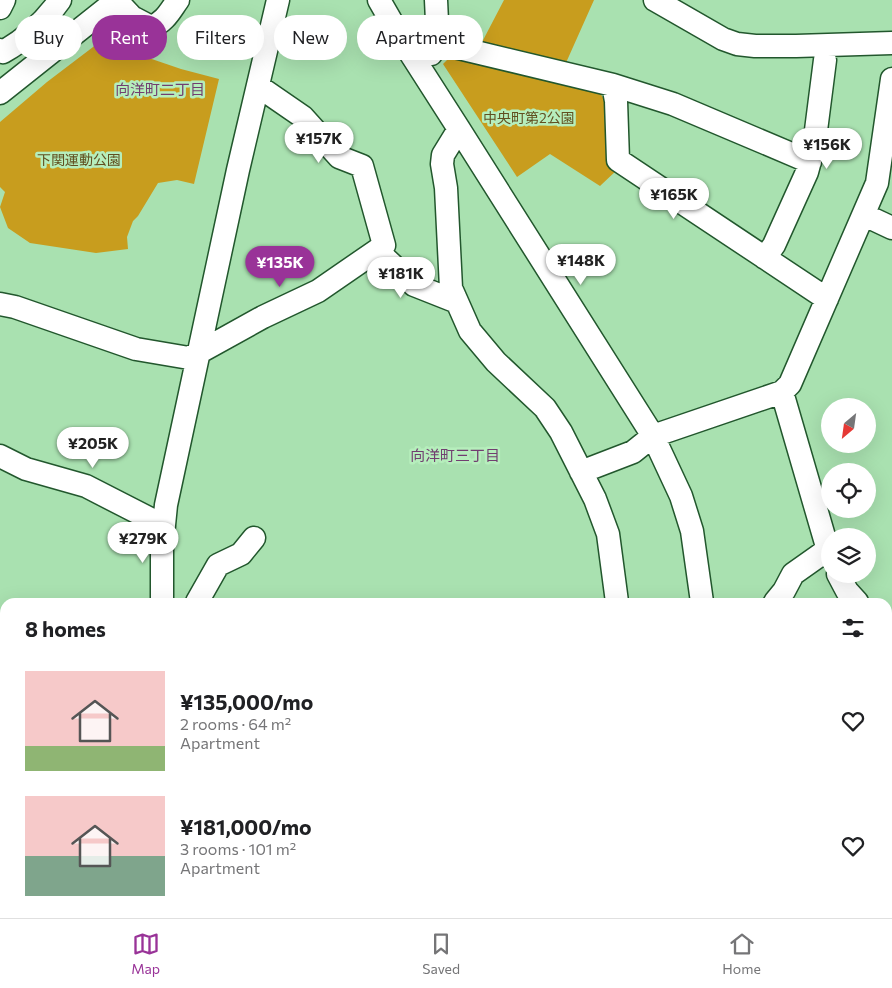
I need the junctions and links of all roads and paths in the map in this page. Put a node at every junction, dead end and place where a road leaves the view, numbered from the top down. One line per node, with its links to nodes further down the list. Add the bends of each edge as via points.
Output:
1 (4, 0): 9 (street)
2 (60, 0): 12 (street, via 46,19 12,47 3,52)
3 (117, 0): 4 (street, via 132,17 151,27 160,24); 20 (street)
4 (178, 0)
5 (278, 0): 19 (street)
6 (379, 0): 16 (street)
7 (436, 0): 10 (street)
8 (654, 0): 11 (street, via 723,40 737,44)
9 (0, 8)
10 (437, 15)
11 (892, 43)
12 (0, 50)
13 (483, 54): 18 (street)
14 (425, 60): 16 (street)
15 (825, 60): 22 (street)
16 (420, 67): 21 (street)
17 (892, 79): 25 (street, via 877,182)
18 (613, 85): 22 (street, via 673,104); 24 (street, via 618,160)
19 (258, 86): 23 (street, via 303,117 340,157 362,166 384,245); 28 (street)
20 (0, 93)
21 (460, 129): 26 (street, via 443,155 442,164 451,288); 30 (street)
22 (810, 162): 24 (street, via 774,245)
23 (379, 249): 26 (street, via 414,285); 28 (street, via 318,291 263,317)
24 (765, 258): 25 (street)
25 (827, 299): 29 (street, via 796,372)
26 (457, 302): 32 (street, via 470,331 496,362 545,408)
27 (0, 304): 28 (street, via 136,349 188,358)
28 (198, 354): 33 (street)
29 (782, 392): 30 (street); 34 (street)
30 (653, 436): 32 (street, via 633,452); 41 (street, via 681,496 692,530)
31 (0, 456): 33 (street, via 26,469 86,486)
32 (581, 472): 40 (street, via 608,534)
33 (164, 526): 38 (street)
34 (821, 528)
35 (254, 538): 39 (street, via 241,554 218,565)
36 (821, 558): 42 (street, via 793,574)
37 (843, 583): 43 (street)
38 (162, 598)
39 (200, 598)
40 (616, 598)
41 (701, 598)
42 (778, 598)
43 (853, 598)

